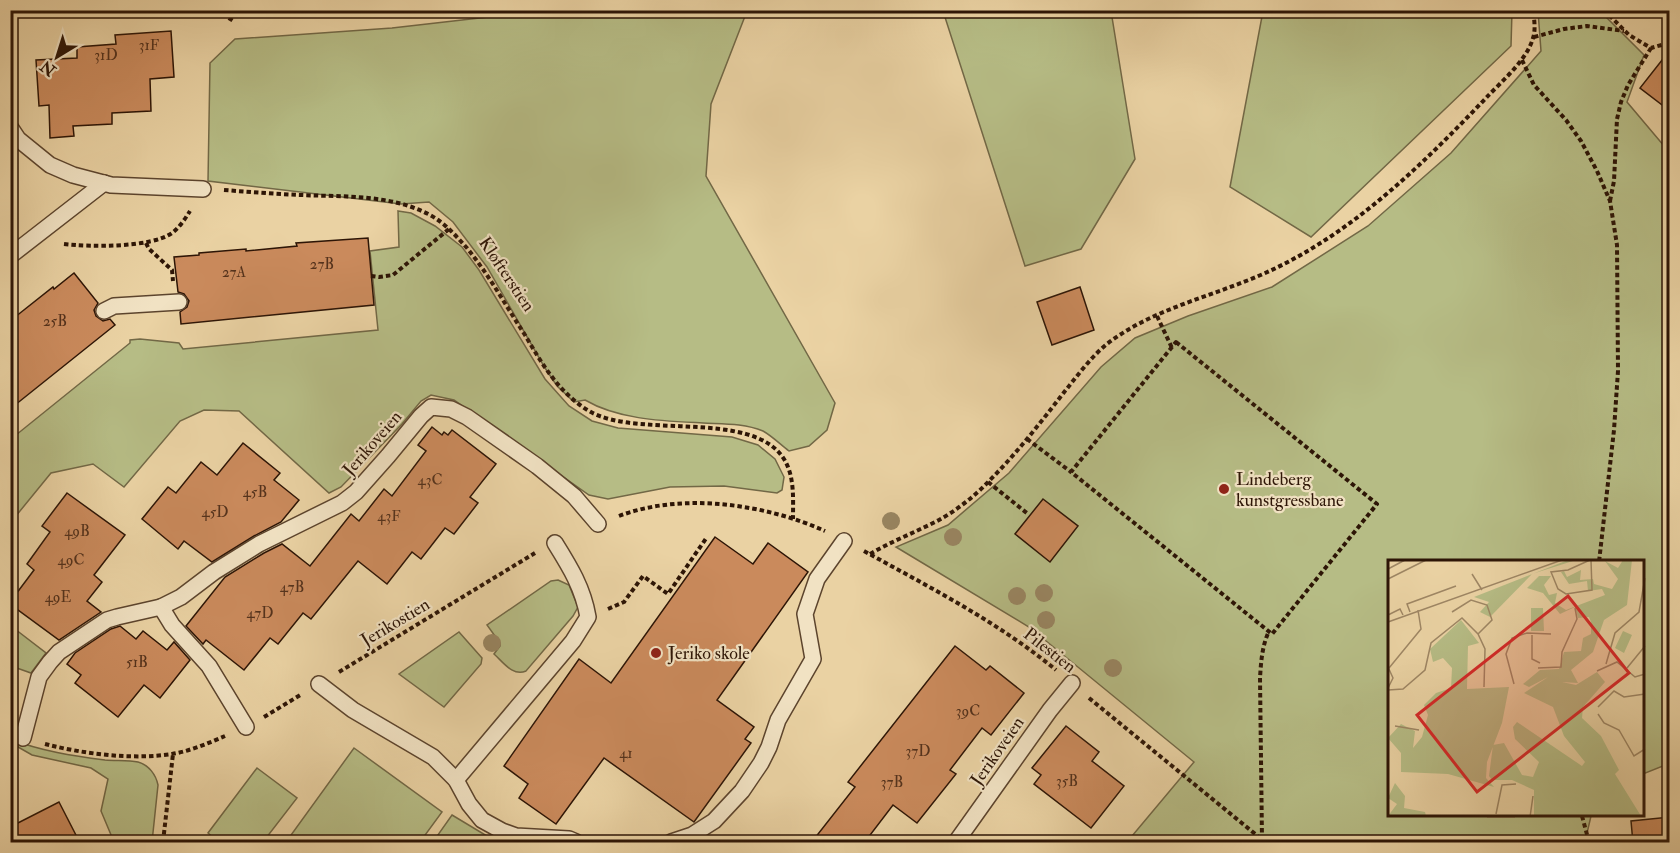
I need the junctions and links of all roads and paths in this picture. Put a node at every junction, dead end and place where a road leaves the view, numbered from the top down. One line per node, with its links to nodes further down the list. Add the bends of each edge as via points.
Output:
1 (216, 10): 4 (path)
2 (1533, 10): 6 (path)
3 (1604, 10): 5 (path)
4 (235, 22)
5 (1624, 31): 6 (path, via 1587,26); 8 (path)
6 (1534, 37): 9 (path)
7 (1670, 40): 8 (path)
8 (1651, 48): 13 (path, via 1621,102)
9 (1522, 60): 13 (path, via 1534,86 1581,141); 22 (path, via 1403,180 1322,243 1276,268)
10 (10, 127): 11 (lane, via 18,139 50,165)
11 (104, 183): 12 (lane); 15 (lane)
12 (203, 189): 14 (path, Kløfterstien, via 355,197 396,203 430,215); 16 (path, via 178,228)
13 (1610, 201): 34 (path, via 1617,245 1618,371)
14 (449, 229): 18 (path, via 393,275); 28 (path, Kløfterstien, via 481,265 562,390 590,412 607,418 642,425 725,429 764,440 781,454 790,474)
15 (43, 231): 16 (path, via 58,242 80,246); 17 (lane)
16 (146, 243): 19 (path, via 172,270)
17 (10, 256)
18 (371, 276)
19 (172, 281)
20 (179, 302): 21 (lane, via 114,306)
21 (104, 311)
22 (1157, 316): 23 (path); 24 (path, via 1106,345)
23 (1172, 348): 25 (path); 37 (path, via 1176,342 1377,504 1272,634)
24 (1027, 439): 25 (path); 26 (path)
25 (1071, 472): 37 (path)
26 (988, 482): 27 (path); 33 (path, via 941,519)
27 (1028, 514)
28 (793, 519): 29 (path, via 766,511 701,503 666,505); 31 (path, Pilestien)
29 (598, 524): 36 (lane, Jerikoveien, via 574,496 537,466 466,417 451,409 431,407 342,503 259,544)
30 (707, 537): 35 (path, via 668,594 643,576)
31 (844, 541): 33 (path, Pilestien); 48 (lane, via 817,579 805,614 813,659 778,720 761,763 714,821)
32 (555, 543): 39 (path, Jerikostien); 43 (lane, via 585,598 588,617 573,641)
33 (870, 554): 38 (path, Pilestien, via 1006,633)
34 (1599, 560)
35 (624, 603)
36 (161, 607): 40 (lane, via 209,666); 41 (lane, Jerikoveien, via 107,620 59,652 37,682)
37 (1269, 631): 45 (path, via 1260,678)
38 (1072, 683): 45 (path, Pilestien); 49 (lane, Jerikoveien)
39 (320, 684): 40 (path, Jerikostien); 43 (lane, via 353,710 433,757)
40 (246, 727): 42 (path, Jerikostien)
41 (23, 738): 42 (path, Jerikostien, via 84,752)
42 (173, 754): 46 (path)
43 (456, 780): 47 (lane, via 482,820 502,831)
44 (1582, 817): 50 (path)
45 (1263, 842)
46 (163, 843)
47 (576, 843)
48 (671, 843)
49 (956, 843)
50 (1589, 843)

